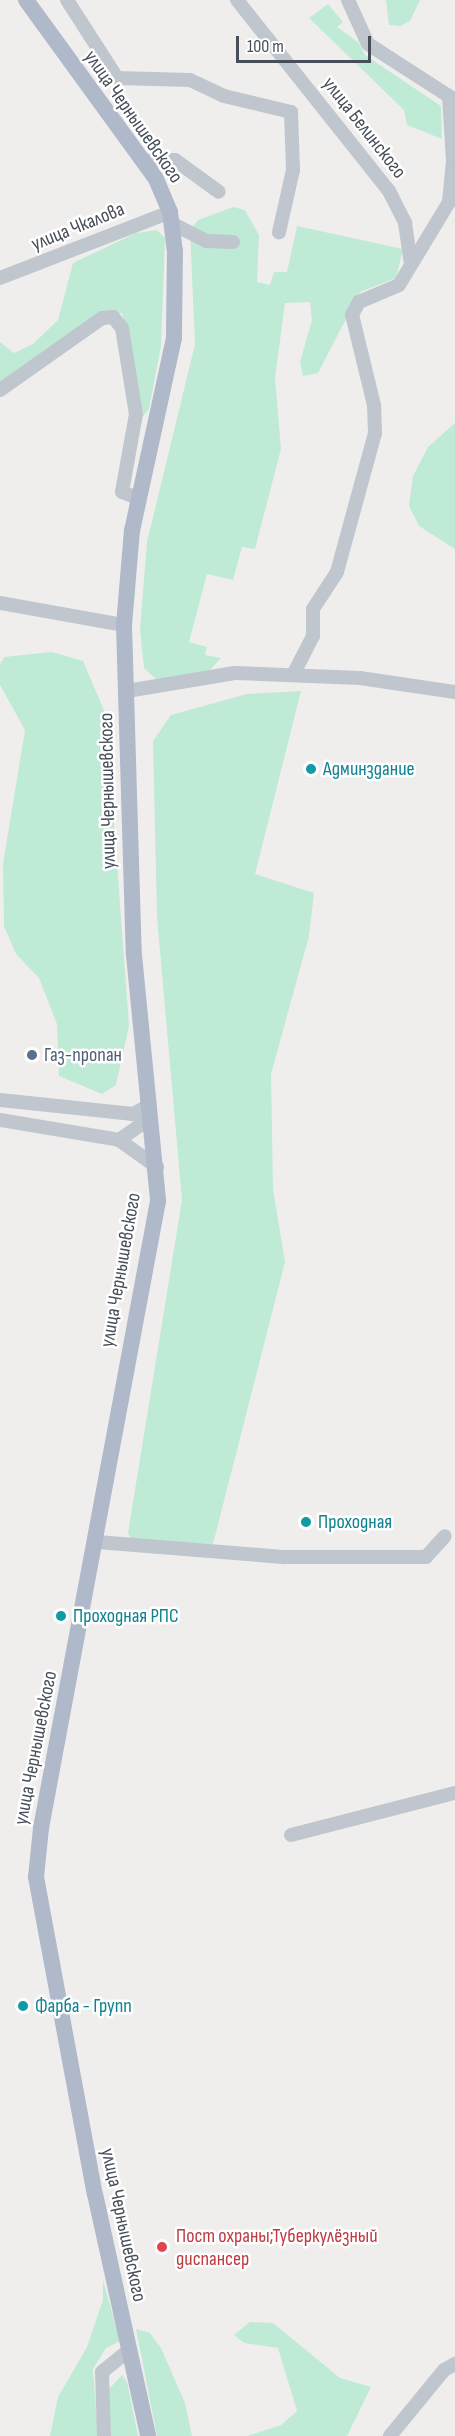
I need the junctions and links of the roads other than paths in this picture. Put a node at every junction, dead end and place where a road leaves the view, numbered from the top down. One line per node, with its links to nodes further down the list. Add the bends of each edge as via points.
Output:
1 (26, 0): 6 (main road, улица Чернышевского)
2 (67, 0): 9 (street, via 117,78 190,80 224,96 291,112 293,170)
3 (237, 0): 11 (street, улица Белинского, via 389,190 405,223)
4 (348, 0): 5 (street, via 368,44)
5 (452, 98): 11 (street, via 449,202)
6 (143, 161): 7 (street, via 175,160); 8 (main road, улица Чернышевского)
7 (219, 192)
8 (172, 218): 10 (street, via 207,241); 12 (street, улица Чкалова); 14 (main road, улица Чернышевского, via 174,338)
9 (279, 232)
10 (232, 242)
11 (411, 264): 17 (street, via 399,285 359,302 352,315 374,405 375,434 337,572 313,609 313,636)
12 (0, 278)
13 (0, 390): 14 (street, via 102,318 113,317 122,328 136,414 122,492)
14 (138, 498): 16 (main road, улица Чернышевского)
15 (0, 603): 16 (street)
16 (124, 625): 18 (main road, улица Чернышевского)
17 (294, 673): 18 (street, via 235,673); 19 (street)
18 (127, 691): 21 (main road, улица Чернышевского, via 132,933)
19 (455, 692)
20 (0, 1100): 21 (street, via 133,1114)
21 (150, 1112): 23 (street); 24 (main road, улица Чернышевского)
22 (0, 1120): 23 (street)
23 (119, 1140): 24 (street)
24 (157, 1167): 26 (main road, улица Чернышевского, via 158,1201)
25 (445, 1536): 26 (street, via 426,1557 285,1557)
26 (97, 1542): 29 (main road, улица Чернышевского, via 40,1828 36,1877)
27 (455, 1794): 28 (street)
28 (291, 1835)
29 (128, 2351): 31 (street, via 102,2372); 32 (main road, улица Чернышевского)
30 (455, 2364): 33 (street, via 444,2370)
31 (104, 2436)
32 (148, 2436)
33 (390, 2436)

